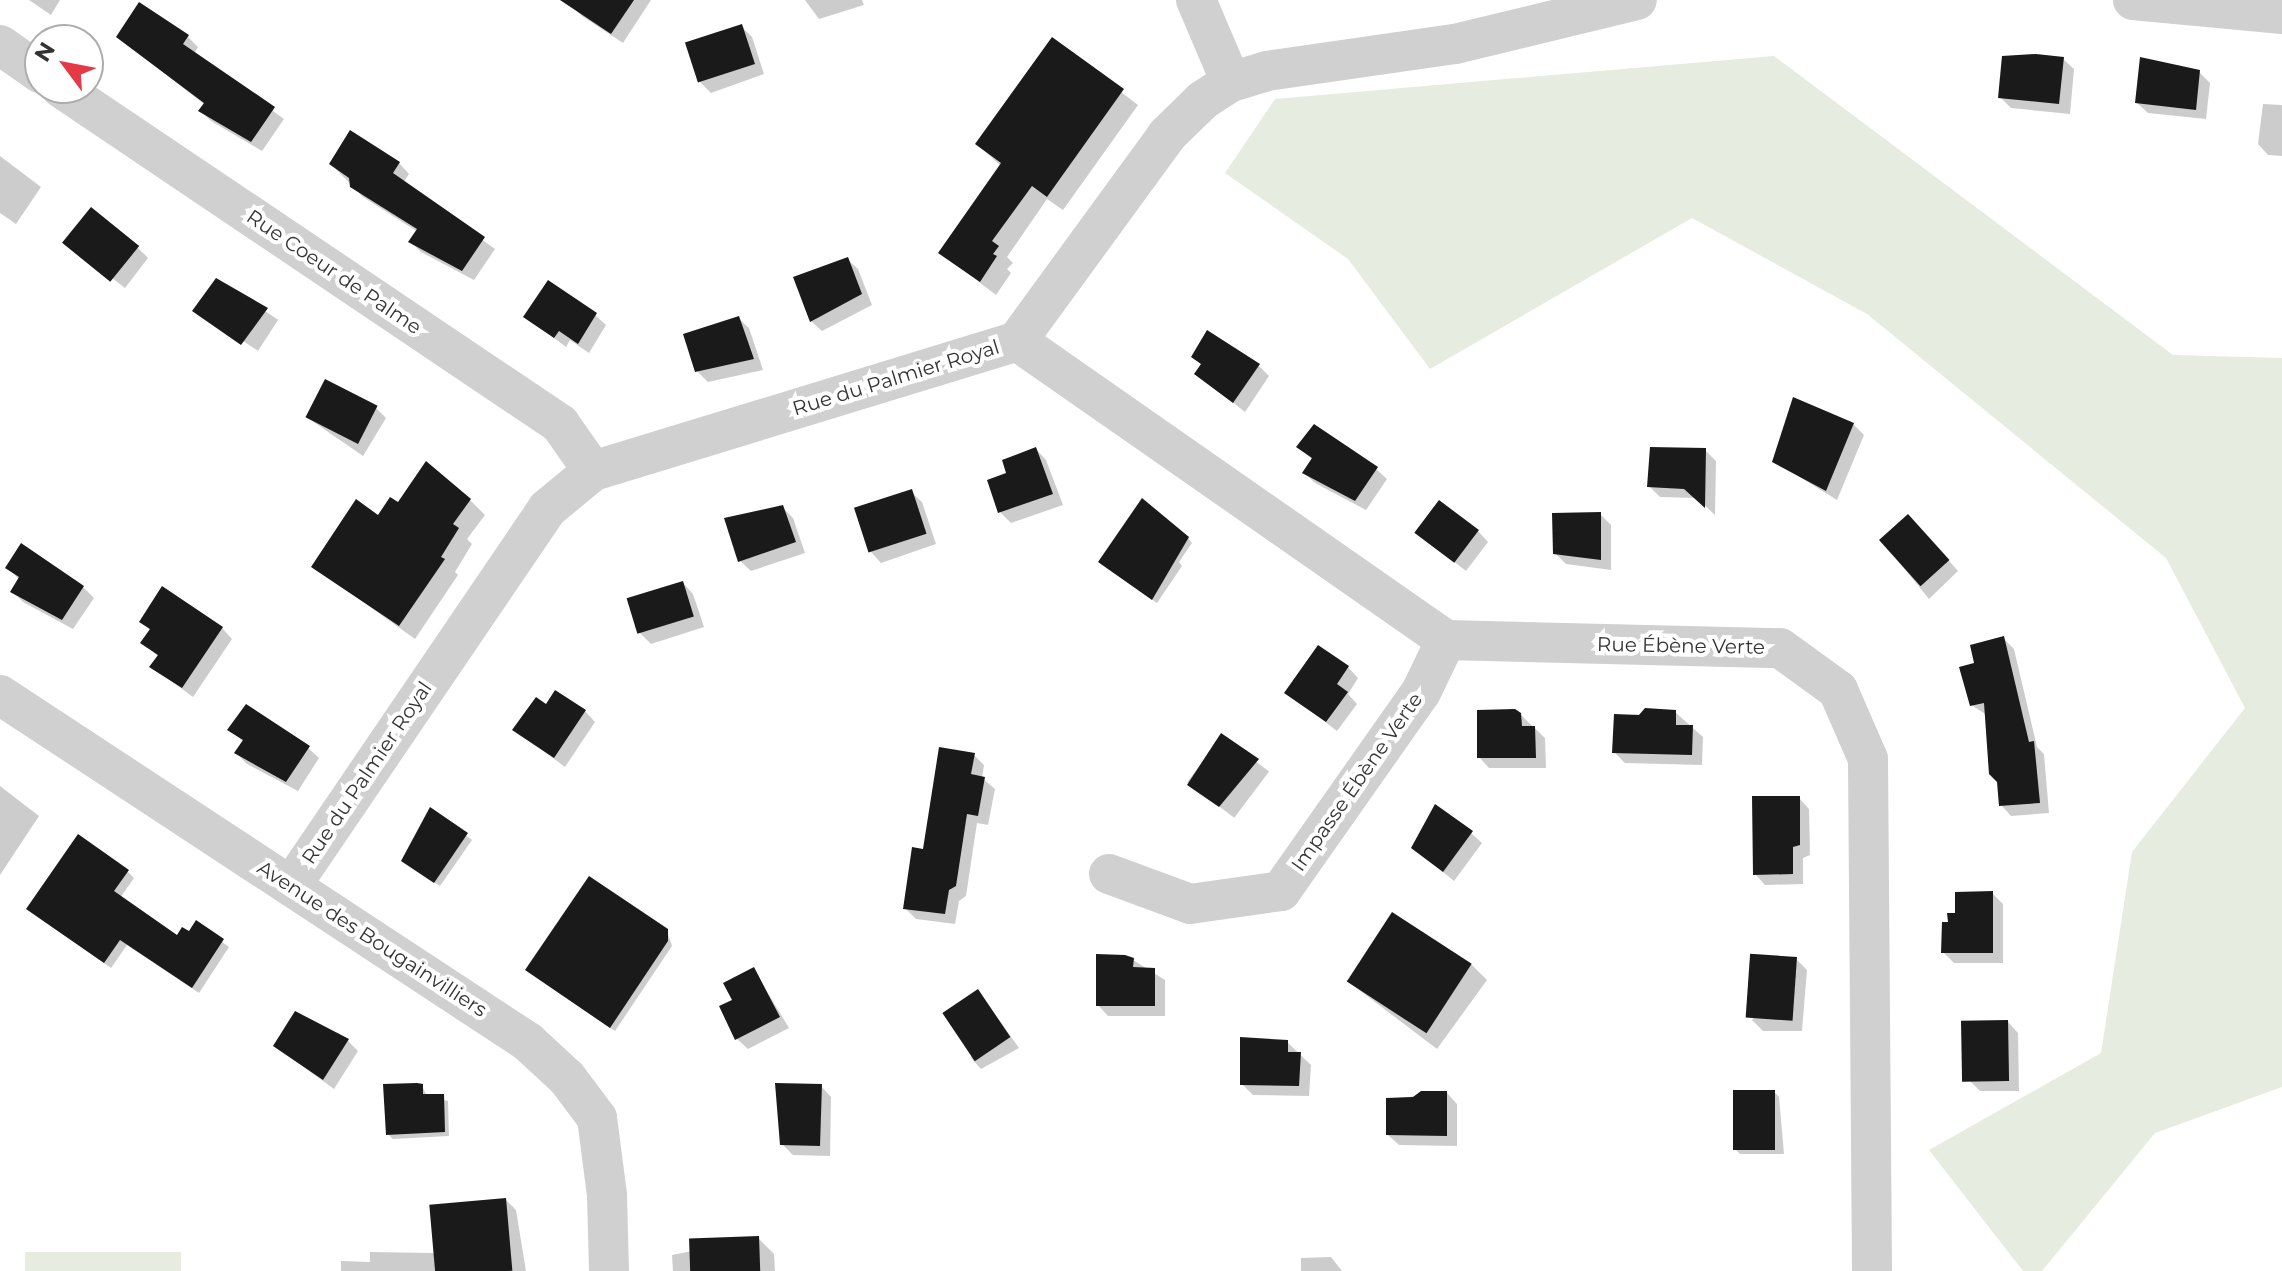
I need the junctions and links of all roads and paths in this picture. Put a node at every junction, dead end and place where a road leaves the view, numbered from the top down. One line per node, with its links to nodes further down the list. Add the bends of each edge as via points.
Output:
1 (1196, 0): 7 (street)
2 (1637, 0): 7 (street, Rue du Palmier Royal, via 1455,44 1267,71)
3 (2133, 0): 4 (street)
4 (2282, 14)
5 (0, 45): 6 (street)
6 (24, 62)
7 (1231, 82): 9 (street, Rue du Palmier Royal, via 1167,135)
8 (85, 104): 10 (street, Rue Coeur de Palme, via 560,424)
9 (1017, 341): 10 (street, Rue du Palmier Royal); 11 (street)
10 (593, 471): 14 (street, Rue du Palmier Royal, via 547,509)
11 (1446, 640): 13 (street, Impasse Ébène Verte, via 1421,692 1281,891 1190,904); 16 (street, Rue Ébène Verte, via 1780,648 1838,690 1868,759)
12 (0, 695): 14 (street, Avenue des Bougainvilliers)
13 (1109, 874)
14 (291, 886): 15 (street, Avenue des Bougainvilliers, via 528,1042 567,1078 597,1118)
15 (609, 1271)
16 (1872, 1271)

